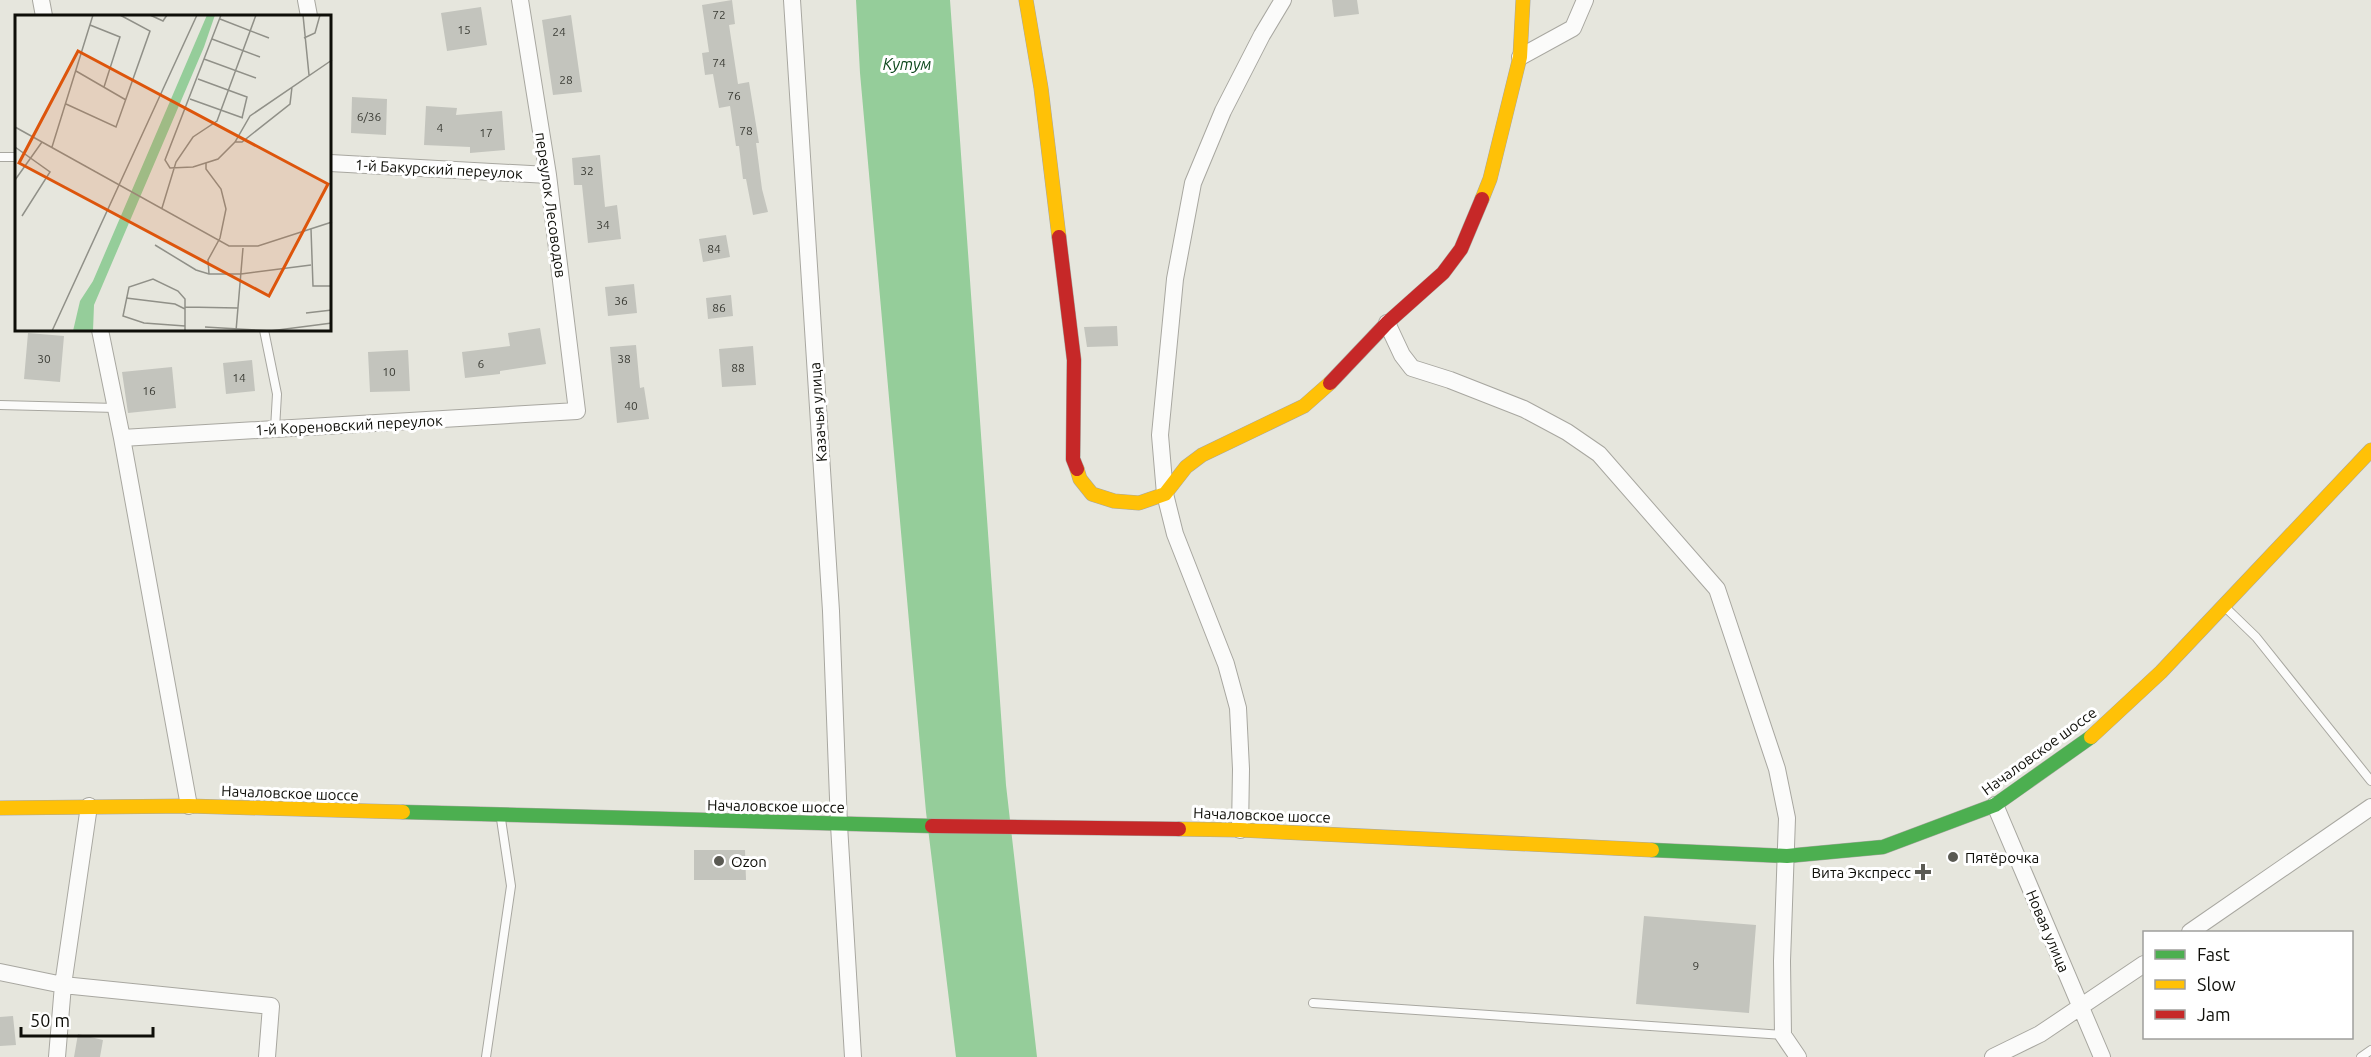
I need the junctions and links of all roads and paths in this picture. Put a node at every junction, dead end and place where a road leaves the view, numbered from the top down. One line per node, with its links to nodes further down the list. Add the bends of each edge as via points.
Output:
1 (41, 0): 9 (street)
2 (306, 0): 10 (street)
3 (520, 0): 13 (street, переулок Лесоводов)
4 (792, 0): 32 (street, Казачья улица, via 831,611)
5 (1026, 0): 23 (main road, via 1041,88 1074,360 1073,459 1080,479 1092,494 1139,503)
6 (1284, 0): 23 (street, via 1222,111 1194,183 1175,279 1160,435)
7 (1523, 0): 11 (main road)
8 (1585, 0): 11 (street, via 1573,28)
9 (44, 15)
10 (309, 15)
11 (1520, 57): 14 (main road, via 1490,178 1461,249 1443,273)
12 (332, 161): 13 (street, 1-й Бакурский переулок)
13 (548, 176): 19 (street, переулок Лесоводов)
14 (1387, 323): 23 (main road, via 1305,406 1202,455 1186,467); 34 (street, via 1412,368 1524,409 1599,454 1717,589 1777,769 1787,818)
15 (100, 332): 18 (street)
16 (264, 332): 20 (lane, via 277,394)
17 (0, 405): 18 (lane)
18 (116, 408): 21 (street)
19 (577, 411): 20 (street, 1-й Кореновский переулок)
20 (275, 429): 21 (street, 1-й Кореновский переулок)
21 (122, 438): 28 (street)
22 (2371, 450): 24 (main road, Началовское шоссе)
23 (1165, 494): 33 (street, via 1175,534 1226,664 1238,708)
24 (2224, 605): 25 (lane, via 2256,637); 26 (main road, Началовское шоссе, via 2094,735)
25 (2371, 781)
26 (1995, 806): 34 (main road, Началовское шоссе, via 1883,847); 40 (street, Новая улица)
27 (89, 807): 28 (main road, Началовское шоссе); 30 (main road, Началовское шоссе); 38 (street)
28 (189, 807): 31 (main road, Началовское шоссе)
29 (2371, 807): 35 (street)
30 (0, 808)
31 (500, 815): 32 (main road, Началовское шоссе); 45 (lane, via 511,886)
32 (839, 825): 33 (main road, Началовское шоссе); 46 (street, Казачья улица)
33 (1240, 830): 34 (main road, Началовское шоссе)
34 (1786, 855): 41 (street)
35 (2193, 931)
36 (2143, 965): 40 (street)
37 (0, 972): 38 (street)
38 (63, 985): 43 (street); 44 (street, via 271,1006)
39 (1313, 1003): 41 (lane)
40 (2081, 1008): 48 (street); 49 (street, Новая улица)
41 (1783, 1035): 47 (street)
42 (2371, 1050): 50 (lane)
43 (57, 1057)
44 (267, 1057)
45 (486, 1057)
46 (853, 1057)
47 (1798, 1057)
48 (1993, 1057)
49 (2102, 1057)
50 (2361, 1057)

